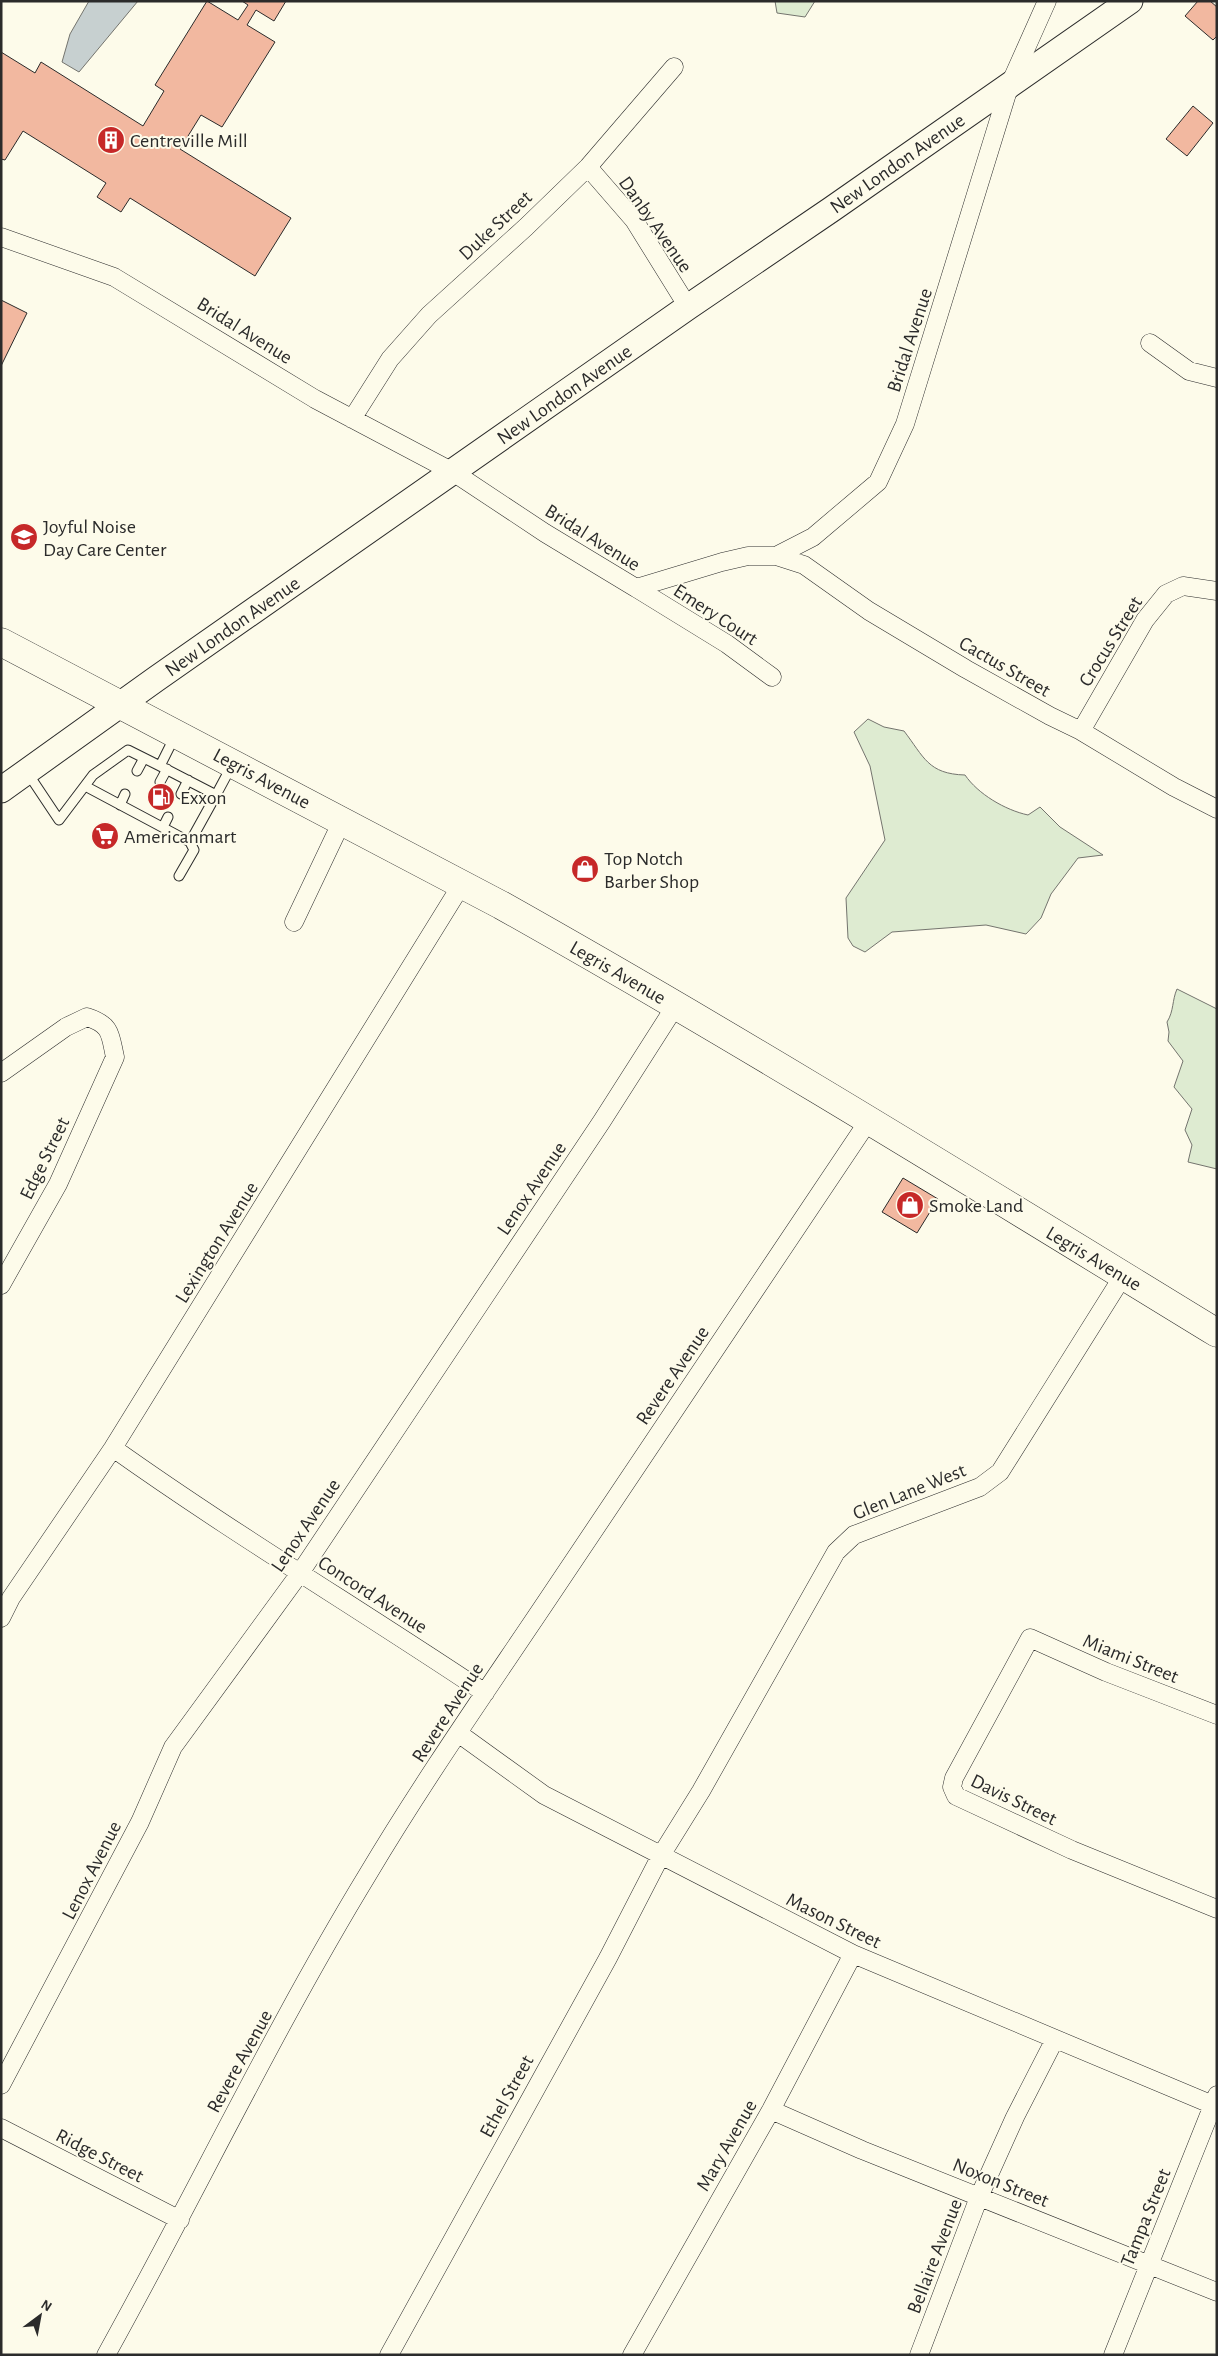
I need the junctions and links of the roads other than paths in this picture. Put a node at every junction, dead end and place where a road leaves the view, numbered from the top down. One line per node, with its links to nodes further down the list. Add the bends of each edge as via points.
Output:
1 (1047, 1): 4 (street, Bridal Avenue)
2 (1130, 1): 4 (main road, New London Avenue)
3 (674, 67): 5 (street, Duke Street)
4 (1010, 84): 7 (main road, New London Avenue); 12 (street, Bridal Avenue, via 905,424 892,455 878,482 852,506 813,537)
5 (588, 166): 7 (street, Danby Avenue, via 634,220); 10 (street, Duke Street, via 429,315 390,359)
6 (1, 236): 10 (street, Bridal Avenue, via 114,277)
7 (688, 307): 11 (main road, New London Avenue)
8 (1150, 343): 9 (street, via 1189,371)
9 (1217, 378)
10 (352, 419): 11 (street, Bridal Avenue)
11 (454, 472): 13 (street, Bridal Avenue, via 545,533); 17 (main road, New London Avenue)
12 (776, 556): 13 (street, Bridal Avenue, via 748,556); 18 (street, Cactus Street, via 804,565 869,611 966,669)
13 (636, 588): 16 (street, Emery Court, via 727,644)
14 (1217, 592): 18 (street, Crocus Street, via 1183,586 1166,594 1144,620)
15 (1, 642): 17 (main road, Legris Avenue)
16 (772, 677)
17 (119, 705): 19 (main road, Legris Avenue); 24 (main road, New London Avenue)
18 (1081, 731): 34 (street, Cactus Street)
19 (176, 734): 21 (main road, Legris Avenue); 22 (lane)
20 (144, 758): 22 (lane); 23 (lane); 27 (lane, via 128,750 94,775)
21 (233, 763): 31 (lane); 37 (main road, Legris Avenue)
22 (163, 767): 25 (lane); 26 (lane)
23 (137, 771)
24 (27, 772): 27 (lane, via 59,820); 28 (main road, New London Avenue)
25 (188, 780): 30 (lane); 31 (lane)
26 (160, 782)
27 (85, 786): 32 (lane)
28 (1, 790)
29 (125, 794): 32 (lane)
30 (181, 794)
31 (216, 794): 39 (lane)
32 (120, 805): 35 (lane)
33 (146, 807): 35 (lane)
34 (1217, 810)
35 (142, 816): 38 (lane)
36 (168, 817): 38 (lane)
37 (342, 821): 41 (main road, Legris Avenue); 42 (street)
38 (163, 827): 39 (lane)
39 (190, 842): 40 (lane, via 194,850)
40 (179, 876)
41 (462, 884): 43 (main road, Legris Avenue); 49 (street, Lexington Avenue)
42 (294, 922)
43 (676, 1006): 45 (main road, Legris Avenue); 50 (street, Lenox Avenue)
44 (1, 1073): 47 (street, Edge Street, via 66,1027 87,1017 100,1021 112,1037 115,1057 58,1184)
45 (869, 1120): 46 (main road, Legris Avenue); 54 (street, Revere Avenue)
46 (1123, 1276): 48 (main road, Legris Avenue); 57 (street, Glen Lane West, via 1000,1472 980,1487 854,1535 836,1552)
47 (2, 1277)
48 (1217, 1333)
49 (113, 1448): 50 (street, Concord Avenue, via 197,1508); 51 (street, Lexington Avenue)
50 (300, 1573): 54 (street, Concord Avenue); 61 (street, Lenox Avenue, via 173,1747 122,1856)
51 (6, 1596): 52 (street, Lexington Avenue)
52 (1, 1618)
53 (1030, 1638): 55 (street, Miami Street, via 1106,1672); 58 (street, Davis Street, via 954,1778 952,1787 956,1796 1072,1850)
54 (485, 1693): 56 (street, Revere Avenue)
55 (1217, 1715)
56 (458, 1733): 57 (street, Mason Street, via 544,1796); 66 (street, Revere Avenue, via 368,1872 316,1962)
57 (660, 1857): 59 (street, Mason Street); 70 (street, Ethel Street, via 608,1958)
58 (1217, 1908)
59 (853, 1954): 60 (street, Mason Street); 63 (street, Mary Avenue)
60 (1055, 2039): 62 (street, Mason Street); 65 (street, Bellaire Avenue)
61 (1, 2085)
62 (1215, 2100): 67 (street, Tampa Street)
63 (771, 2110): 65 (street, Noxon Street); 71 (street, Mary Avenue)
64 (1, 2128): 66 (street, Ridge Street)
65 (979, 2197): 67 (street, Noxon Street); 72 (street, Bellaire Avenue)
66 (180, 2220): 69 (street, Revere Avenue)
67 (1149, 2263): 68 (street, Noxon Street); 73 (street, Tampa Street)
68 (1217, 2292)
69 (106, 2355)
70 (389, 2355)
71 (632, 2355)
72 (919, 2355)
73 (1113, 2355)

